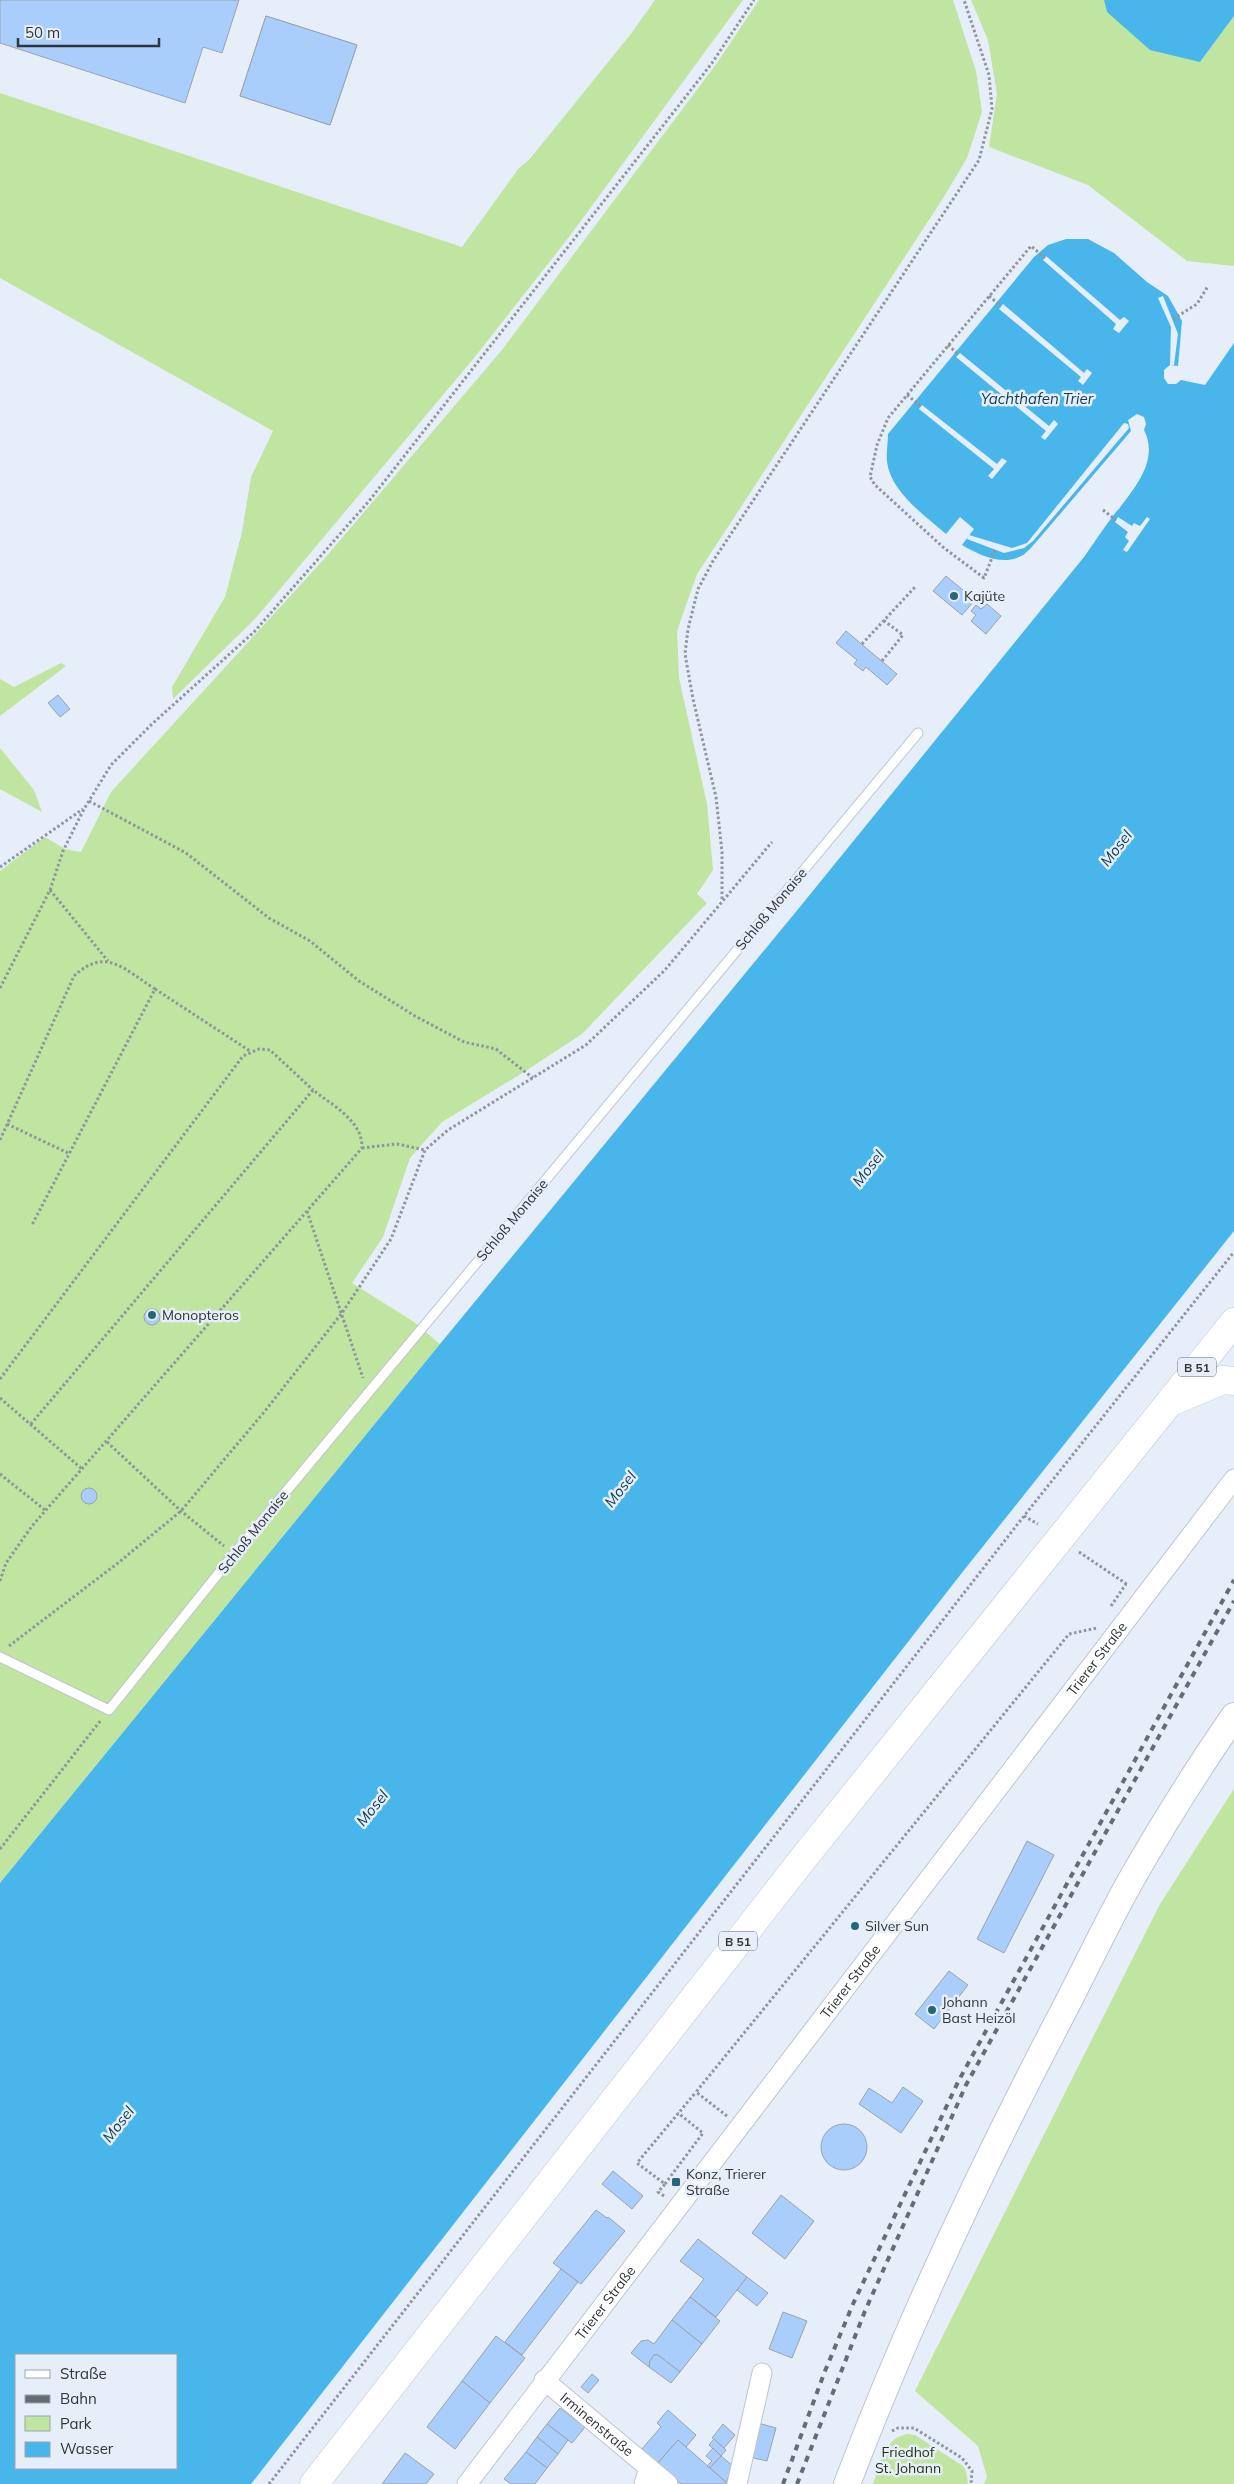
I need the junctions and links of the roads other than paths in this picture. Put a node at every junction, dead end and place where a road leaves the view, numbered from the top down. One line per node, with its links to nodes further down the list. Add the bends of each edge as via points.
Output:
1 (918, 733): 6 (lane, Schloß Monaise, via 234,1554 109,1710)
2 (1231, 1334): 4 (main road, B 51)
3 (1234, 1381): 4 (main road, via 1223,1380)
4 (1169, 1403): 11 (main road, B 51, via 806,1855)
5 (1234, 1479): 9 (street, Trierer Straße)
6 (0, 1657)
7 (1234, 1716): 15 (street, via 1181,1795 1133,1876 1001,2130 947,2242 881,2394)
8 (762, 2373): 14 (street)
9 (544, 2380): 10 (street, Irminenstraße); 12 (street, Trierer Straße)
10 (646, 2476): 13 (street, Irminenstraße)
11 (314, 2484)
12 (466, 2484)
13 (668, 2484)
14 (737, 2484)
15 (847, 2484)

